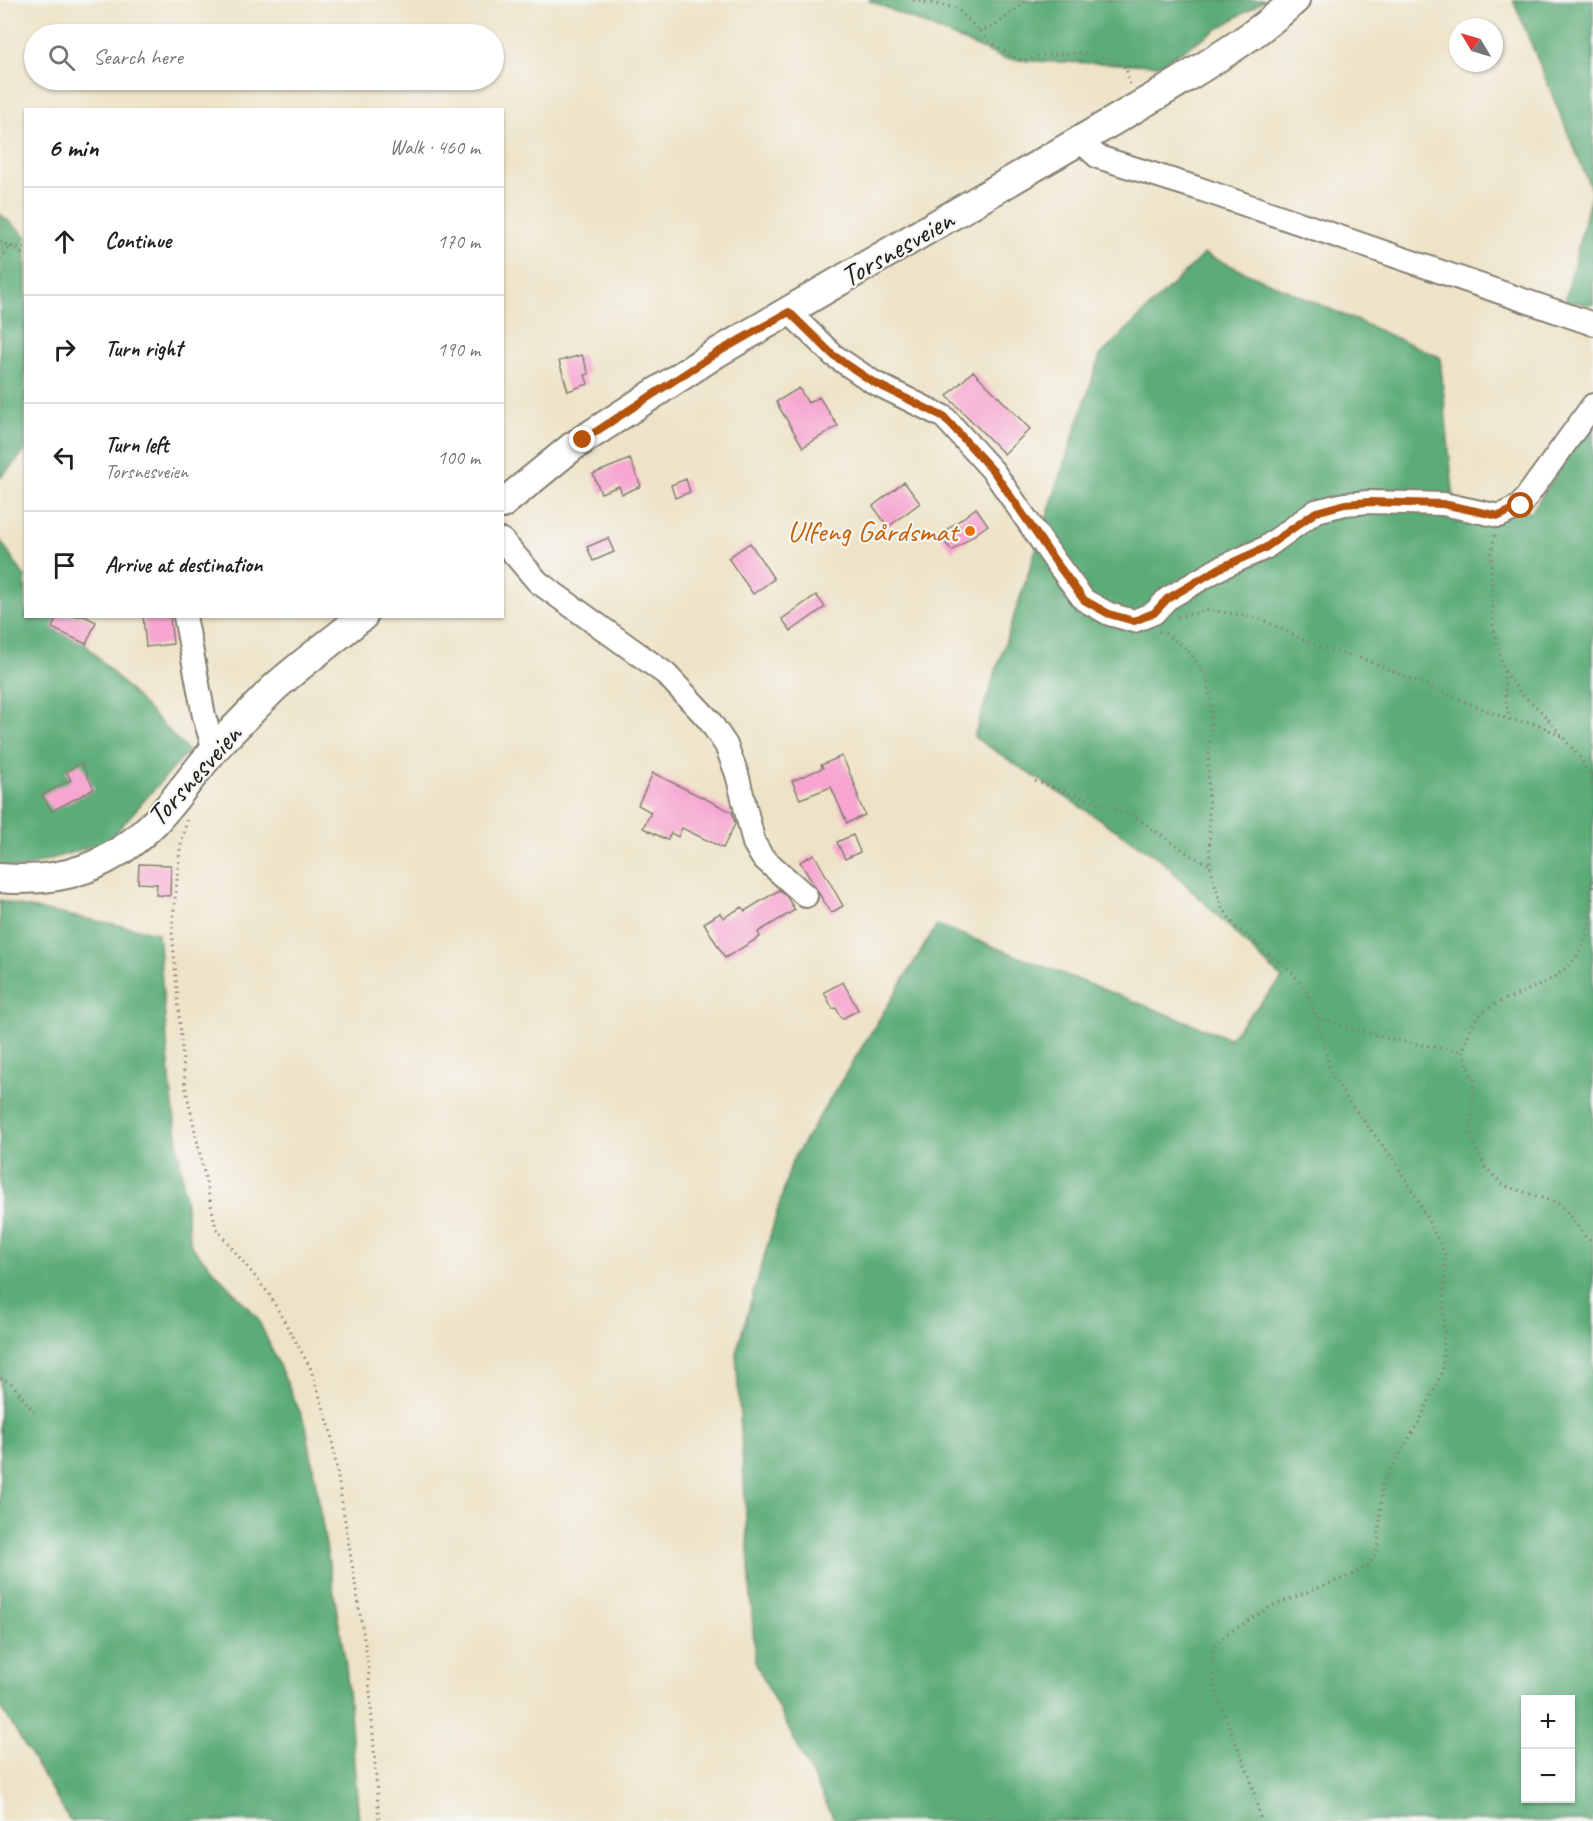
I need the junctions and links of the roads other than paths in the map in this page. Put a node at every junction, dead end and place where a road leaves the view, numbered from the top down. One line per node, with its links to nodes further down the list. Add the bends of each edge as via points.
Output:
1 (1295, 0): 2 (main road, Torsnesveien, via 1237,46)
2 (1080, 141): 3 (main road, Torsnesveien); 4 (street, via 1098,157)
3 (789, 312): 5 (street, via 833,355 873,382 944,417 994,472 1084,600 1109,614 1134,621 1154,613 1167,599 1220,568 1265,548 1316,512 1345,504 1443,504 1499,516 1521,506); 6 (main road, Torsnesveien, via 715,354 577,444)
4 (1593, 324)
5 (1593, 405)
6 (504, 502)
7 (504, 542): 12 (street, via 538,582 666,674 710,720 726,745 737,774 754,843 762,856)
8 (185, 618): 10 (street)
9 (361, 618): 10 (main road, Torsnesveien, via 275,688)
10 (214, 750): 11 (main road, Torsnesveien, via 157,820 120,852 97,865 46,879)
11 (0, 878)
12 (806, 896)

